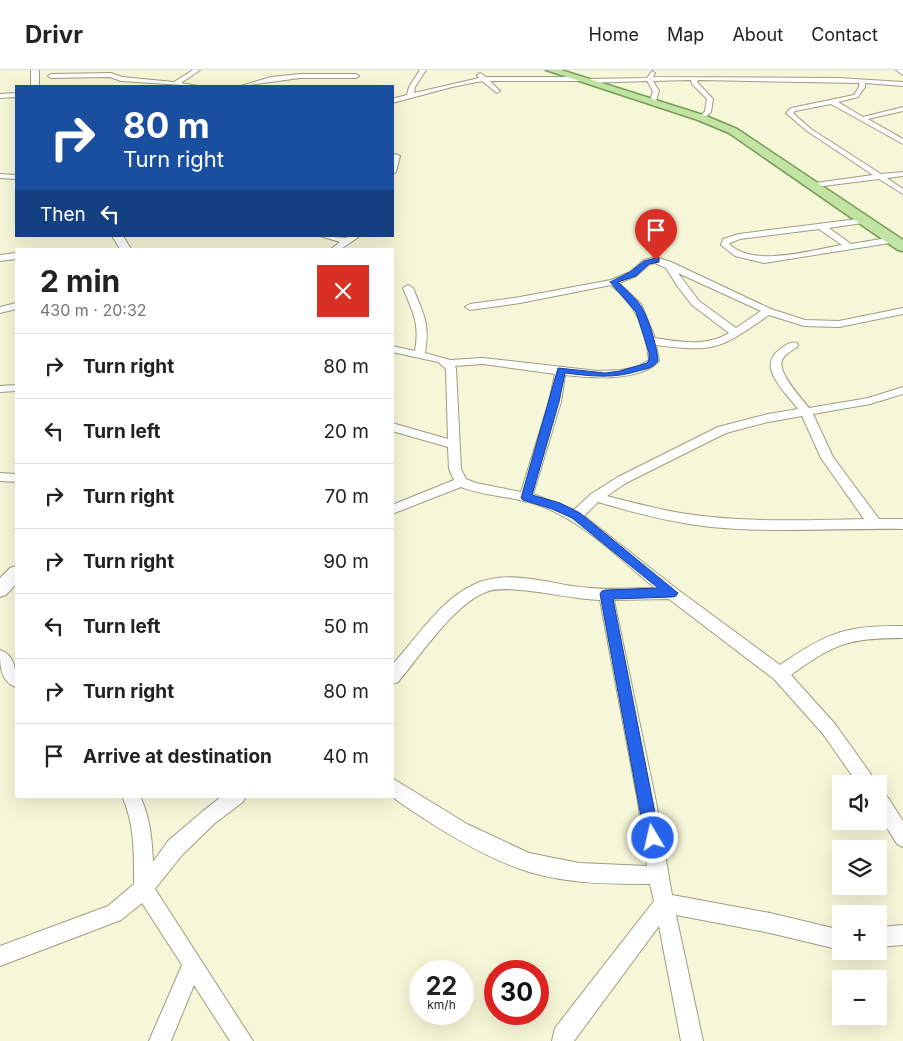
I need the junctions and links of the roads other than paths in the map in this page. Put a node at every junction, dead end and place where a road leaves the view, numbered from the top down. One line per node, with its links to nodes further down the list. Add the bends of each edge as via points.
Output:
1 (35, 70): 27 (street)
2 (62, 70): 17 (street)
3 (196, 70): 29 (street)
4 (423, 70): 39 (street)
5 (478, 70): 21 (street)
6 (551, 70): 18 (main road)
7 (654, 70): 22 (street)
8 (899, 70): 15 (street)
9 (760, 71): 20 (street)
10 (102, 72): 17 (street); 24 (street)
11 (148, 72): 24 (street)
12 (818, 72): 23 (street)
13 (314, 73): 14 (street); 34 (street)
14 (357, 73): 30 (street)
15 (903, 73)
16 (873, 74): 28 (street)
17 (51, 76): 27 (street)
18 (581, 77): 21 (street); 22 (street); 41 (main road)
19 (697, 78): 20 (street); 22 (street); 44 (street, via 694,84 710,99 708,112)
20 (766, 78): 23 (street)
21 (482, 79): 35 (street); 39 (street)
22 (649, 79): 41 (street, via 656,91)
23 (824, 79): 26 (street)
24 (137, 80): 25 (street)
25 (155, 81): 29 (street); 32 (street)
26 (862, 81): 28 (street); 42 (street, via 856,96)
27 (35, 83)
28 (882, 83): 31 (street)
29 (175, 84): 33 (street)
30 (358, 84)
31 (903, 84)
32 (149, 85)
33 (184, 85)
34 (248, 85)
35 (497, 91)
36 (15, 95): 37 (street)
37 (0, 96)
38 (394, 96): 39 (street)
39 (407, 96): 40 (street)
40 (394, 100)
41 (653, 101): 44 (main road)
42 (831, 102): 45 (street); 52 (street, via 793,109 789,113)
43 (903, 109): 45 (street)
44 (702, 118): 53 (main road, via 751,142)
45 (862, 119): 46 (street)
46 (902, 141)
47 (396, 156): 48 (street)
48 (394, 164)
49 (903, 174): 52 (street)
50 (0, 176): 51 (street)
51 (15, 176)
52 (879, 177): 53 (street); 54 (street)
53 (815, 186): 55 (main road)
54 (903, 192)
55 (866, 220): 56 (street); 60 (main road)
56 (821, 226): 62 (street); 62 (street, via 739,237 726,241 725,245 730,251 745,257 764,260)
57 (118, 237): 64 (street)
58 (328, 237): 61 (street)
59 (354, 237): 61 (street)
60 (893, 240): 62 (street); 63 (main road)
61 (346, 241): 65 (street)
62 (850, 247)
63 (903, 247)
64 (125, 248)
65 (336, 248)
66 (15, 256): 67 (street)
67 (0, 258)
68 (668, 264): 69 (street, via 651,260 633,274); 74 (street); 76 (street, via 684,292 698,307)
69 (613, 282): 72 (street); 77 (street, via 635,304)
70 (408, 288): 80 (street, via 422,323)
71 (15, 306): 73 (street)
72 (470, 307)
73 (0, 310)
74 (768, 311): 75 (street, via 820,325); 76 (street)
75 (903, 311)
76 (735, 332): 77 (street, via 715,344)
77 (650, 341): 82 (street, via 654,361 635,370 605,375)
78 (793, 344): 86 (street, via 778,356 775,364 778,375)
79 (394, 349): 80 (street)
80 (419, 355): 81 (street)
81 (448, 364): 82 (street, via 482,361); 88 (street, via 451,369)
82 (561, 370): 93 (street, via 555,402)
83 (15, 388): 84 (street)
84 (0, 389)
85 (903, 390): 86 (street)
86 (806, 412): 92 (street, via 722,430 622,480); 96 (street, via 828,458)
87 (394, 428): 88 (street)
88 (454, 445): 91 (street)
89 (0, 477): 90 (street)
90 (15, 478)
91 (461, 482): 93 (street); 94 (street)
92 (596, 497): 95 (street); 96 (street, via 664,516 713,522)
93 (526, 498): 95 (street, via 556,506)
94 (394, 509)
95 (576, 516): 100 (street)
96 (875, 524): 97 (street)
97 (901, 527)
98 (15, 574): 99 (street)
99 (0, 590)
100 (672, 593): 101 (street); 105 (street)
101 (606, 594): 104 (street, via 522,584 481,587 445,617); 113 (street)
102 (903, 632): 105 (street, via 859,633 841,638 811,652)
103 (0, 656): 106 (street)
104 (395, 671)
105 (780, 674): 107 (street, via 829,729)
106 (15, 678)
107 (862, 775)
108 (394, 787): 113 (street, via 434,816 532,864 588,872)
109 (132, 798): 114 (street, via 143,839)
110 (234, 798): 114 (street, via 175,848)
111 (887, 812): 112 (street)
112 (903, 838)
113 (658, 875): 115 (street)
114 (144, 889): 119 (street, via 114,913); 120 (street)
115 (664, 903): 118 (street, via 770,923); 123 (street, via 563,1036); 124 (street)
116 (903, 934): 117 (street)
117 (887, 935)
118 (832, 939)
119 (0, 956)
120 (192, 965): 121 (street); 122 (street)
121 (160, 1041)
122 (242, 1041)
123 (563, 1041)
124 (692, 1041)

